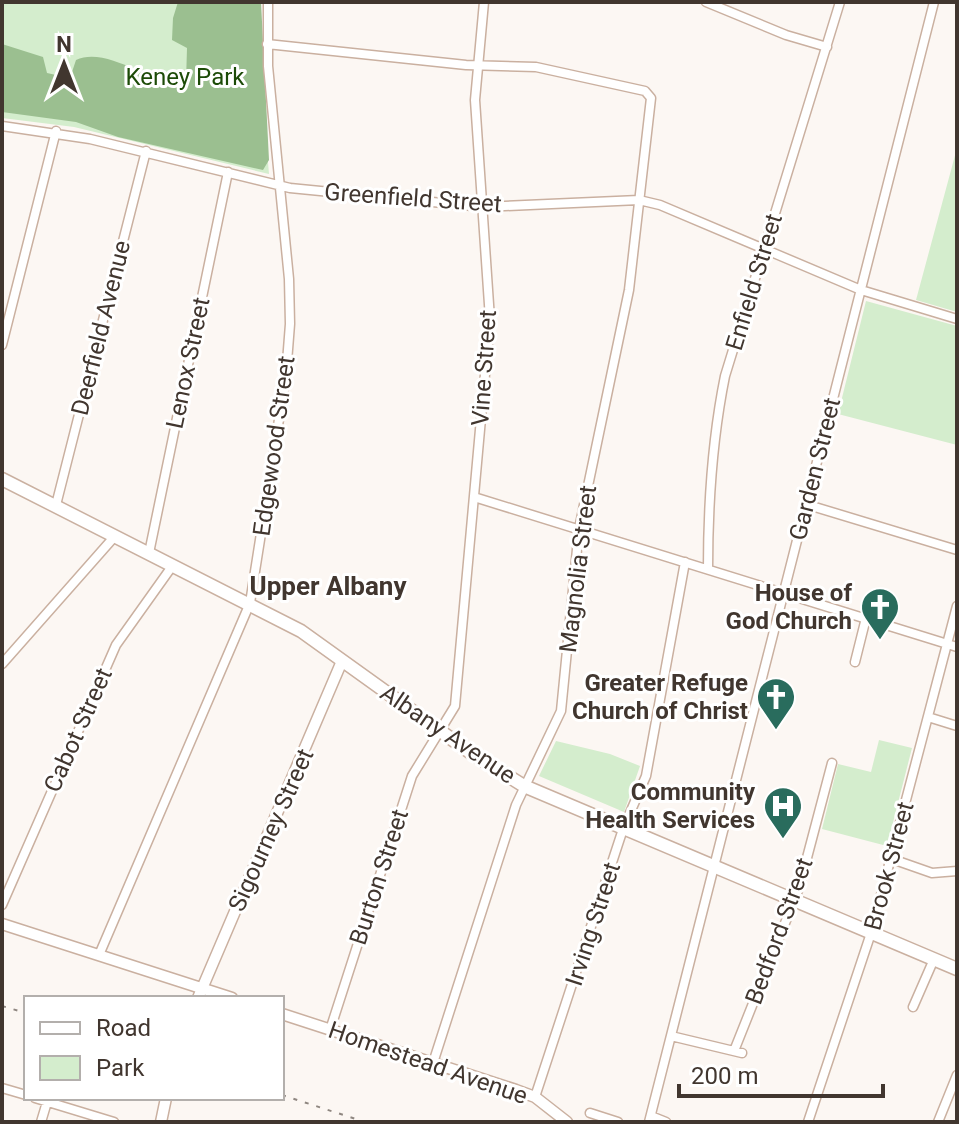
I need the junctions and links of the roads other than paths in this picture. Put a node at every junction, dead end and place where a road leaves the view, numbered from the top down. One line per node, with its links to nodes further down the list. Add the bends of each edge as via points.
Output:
1 (268, 2): 6 (street, Edgewood Street)
2 (484, 2): 8 (street, Vine Street)
3 (706, 2): 7 (street)
4 (840, 2): 7 (street, Enfield Street)
5 (934, 2): 17 (street, Garden Street)
6 (267, 44): 8 (street); 13 (street, Edgewood Street)
7 (827, 47): 16 (street, Enfield Street)
8 (477, 65): 14 (street, Magnolia Street, via 549,69 650,94); 15 (street, Vine Street)
9 (2, 126): 10 (street, Greenfield Street)
10 (56, 131): 11 (street, Greenfield Street); 19 (street)
11 (146, 151): 12 (street, Greenfield Street); 23 (street, Deerfield Avenue)
12 (228, 172): 13 (street, Greenfield Street); 27 (street, Lenox Street)
13 (280, 186): 15 (street, Greenfield Street); 32 (street, Edgewood Street, via 290,324)
14 (639, 200): 15 (street, Greenfield Street); 16 (street, Greenfield Street); 24 (street, Magnolia Street, via 624,315)
15 (483, 207): 21 (street, Vine Street, via 490,319)
16 (763, 250): 17 (street, Greenfield Street); 30 (street, Enfield Street, via 716,423)
17 (861, 290): 18 (street, Greenfield Street); 22 (street, Garden Street)
18 (957, 319)
19 (2, 345)
20 (2, 479): 23 (highway, Albany Avenue)
21 (474, 497): 24 (street); 42 (street, Vine Street, via 455,706)
22 (805, 504): 26 (street); 31 (street, Garden Street)
23 (56, 505): 25 (highway, Albany Avenue)
24 (579, 529): 28 (street); 44 (street, Magnolia Street, via 561,711)
25 (115, 536): 27 (highway, Albany Avenue); 39 (street)
26 (957, 550)
27 (149, 553): 29 (highway, Albany Avenue)
28 (685, 562): 30 (street); 45 (street, Irving Street, via 646,776)
29 (173, 565): 32 (highway, Albany Avenue); 50 (street, Cabot Street, via 112,653)
30 (708, 569): 31 (street)
31 (784, 593): 34 (street); 47 (street, Garden Street)
32 (250, 603): 37 (highway, Albany Avenue); 53 (street, Edgewood Street)
33 (957, 606): 35 (street, Brook Street)
34 (866, 618): 35 (street); 38 (street)
35 (947, 644): 36 (street); 40 (street, Brook Street)
36 (957, 647)
37 (342, 661): 42 (highway, Albany Avenue); 56 (main road, Sigourney Street)
38 (855, 662)
39 (2, 664)
40 (928, 717): 41 (street); 46 (street, Brook Street)
41 (957, 726)
42 (441, 731): 44 (highway, Albany Avenue); 59 (street, Burton Street, via 409,784)
43 (832, 763): 49 (street, Bedford Street)
44 (524, 786): 45 (highway, Albany Avenue); 61 (street, Magnolia Street)
45 (623, 829): 47 (highway, Albany Avenue); 65 (street, Irving Street)
46 (892, 859): 48 (street, via 932,873); 52 (street, Brook Street)
47 (713, 868): 49 (highway, Albany Avenue); 60 (street, Garden Street)
48 (957, 871)
49 (794, 900): 52 (highway, Albany Avenue); 60 (street, Bedford Street, via 738,1052)
50 (2, 905)
51 (2, 924): 53 (main road)
52 (871, 933): 54 (highway, Albany Avenue); 77 (street, Brook Street)
53 (99, 955): 56 (main road)
54 (934, 959): 55 (highway, Albany Avenue); 57 (street)
55 (957, 969)
56 (200, 993)
57 (913, 1007)
58 (284, 1015): 59 (main road, Homestead Avenue)
59 (330, 1030): 61 (main road, Homestead Avenue)
60 (671, 1036): 70 (street, Garden Street)
61 (433, 1063): 65 (main road, Homestead Avenue)
62 (957, 1075): 78 (street)
63 (2, 1088): 64 (street)
64 (24, 1094)
65 (535, 1097): 74 (main road, Homestead Avenue)
66 (41, 1100): 68 (street)
67 (166, 1100): 73 (main road)
68 (47, 1102): 71 (street); 72 (street)
69 (590, 1113): 75 (street)
70 (650, 1119): 76 (street)
71 (41, 1122)
72 (114, 1122)
73 (161, 1122)
74 (567, 1122)
75 (618, 1122)
76 (666, 1122)
77 (808, 1122)
78 (938, 1122)

